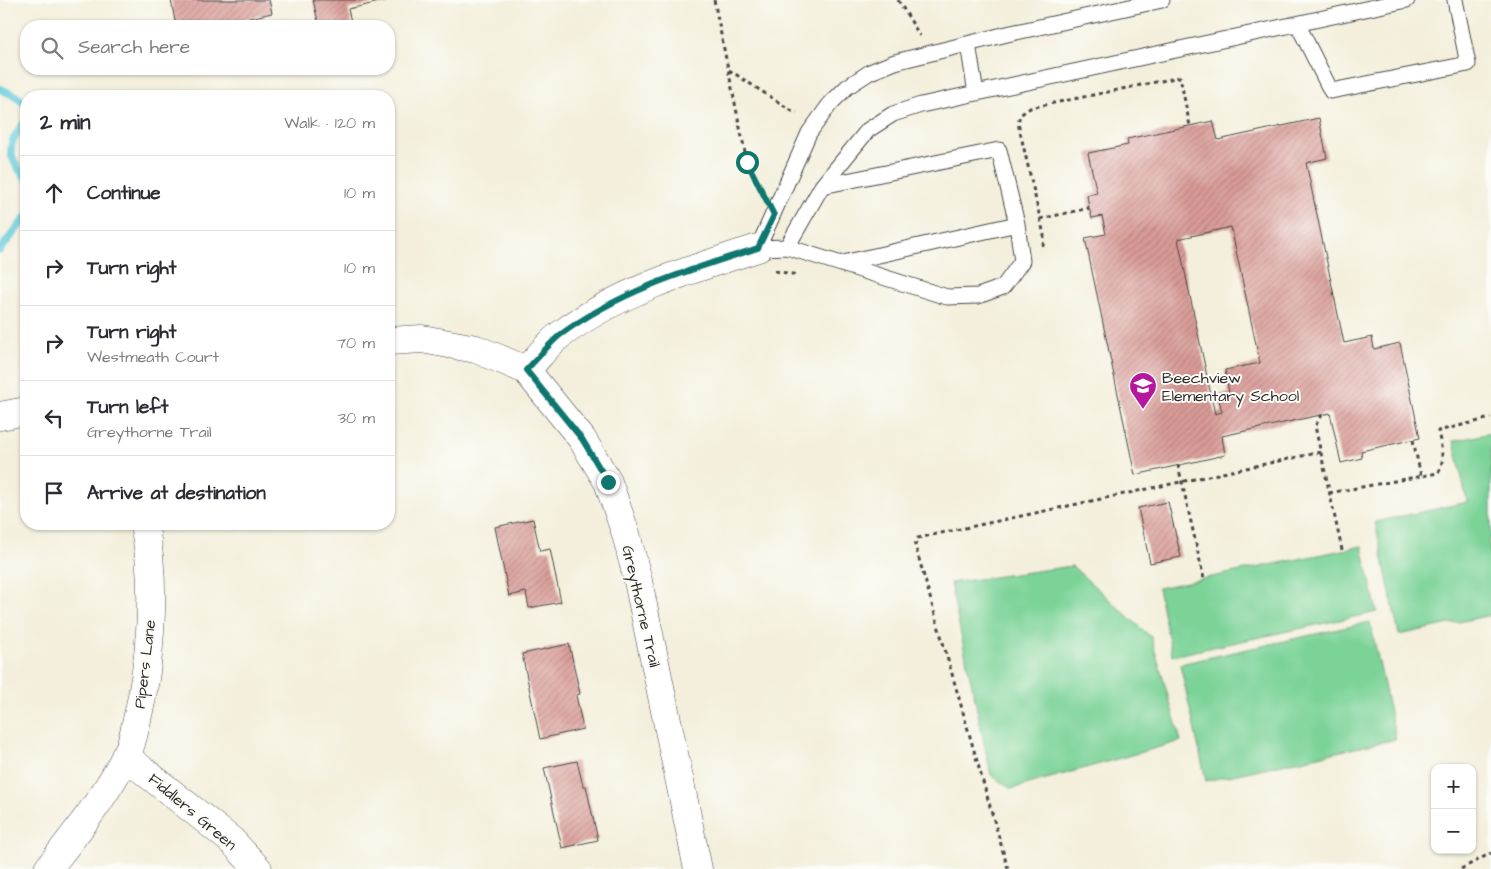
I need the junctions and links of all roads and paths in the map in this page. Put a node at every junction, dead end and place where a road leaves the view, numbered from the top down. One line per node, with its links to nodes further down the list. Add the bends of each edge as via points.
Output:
1 (714, 0): 9 (path)
2 (898, 0): 7 (path)
3 (1162, 0): 8 (lane)
4 (1407, 0): 6 (lane)
5 (1455, 0): 6 (lane, via 1468,64 1330,91)
6 (1298, 25): 10 (lane)
7 (922, 40)
8 (968, 44): 10 (lane); 14 (lane, via 895,62 846,87 809,133)
9 (729, 70): 11 (path, via 792,111); 14 (path, via 747,162)
10 (976, 93): 12 (lane, via 893,114 868,130)
11 (803, 113)
12 (822, 186): 16 (lane, via 999,150); 17 (lane)
13 (1089, 208): 15 (path)
14 (774, 215): 18 (lane)
15 (1040, 219)
16 (1017, 224): 19 (lane); 19 (lane, via 1022,262 1003,287 978,296 947,297)
17 (787, 246): 18 (lane); 19 (lane)
18 (758, 248): 21 (street, via 675,275 622,297 560,336)
19 (843, 263)
20 (395, 340): 21 (street, via 422,338 476,349)
21 (526, 370): 39 (street, Greythorne Trail, via 582,439 608,482 626,534)
22 (20, 412): 24 (street)
23 (1322, 415): 27 (path, via 1316,426)
24 (0, 416)
25 (1491, 418): 29 (path, via 1438,431 1441,469)
26 (1413, 440): 29 (path)
27 (1321, 452): 30 (path); 31 (path)
28 (1178, 465): 30 (path)
29 (1421, 476): 31 (path)
30 (1182, 482): 34 (path); 40 (path, via 923,536 914,545)
31 (1330, 493): 33 (path)
32 (145, 530): 35 (street, Pipers Lane, via 150,551 151,606 144,694)
33 (1342, 550)
34 (1204, 579)
35 (125, 756): 37 (street, Pipers Lane, via 95,808); 38 (street, Fiddlers Green, via 232,841)
36 (1491, 853): 41 (path)
37 (48, 869)
38 (258, 869)
39 (698, 869)
40 (1008, 869)
41 (1461, 869)

